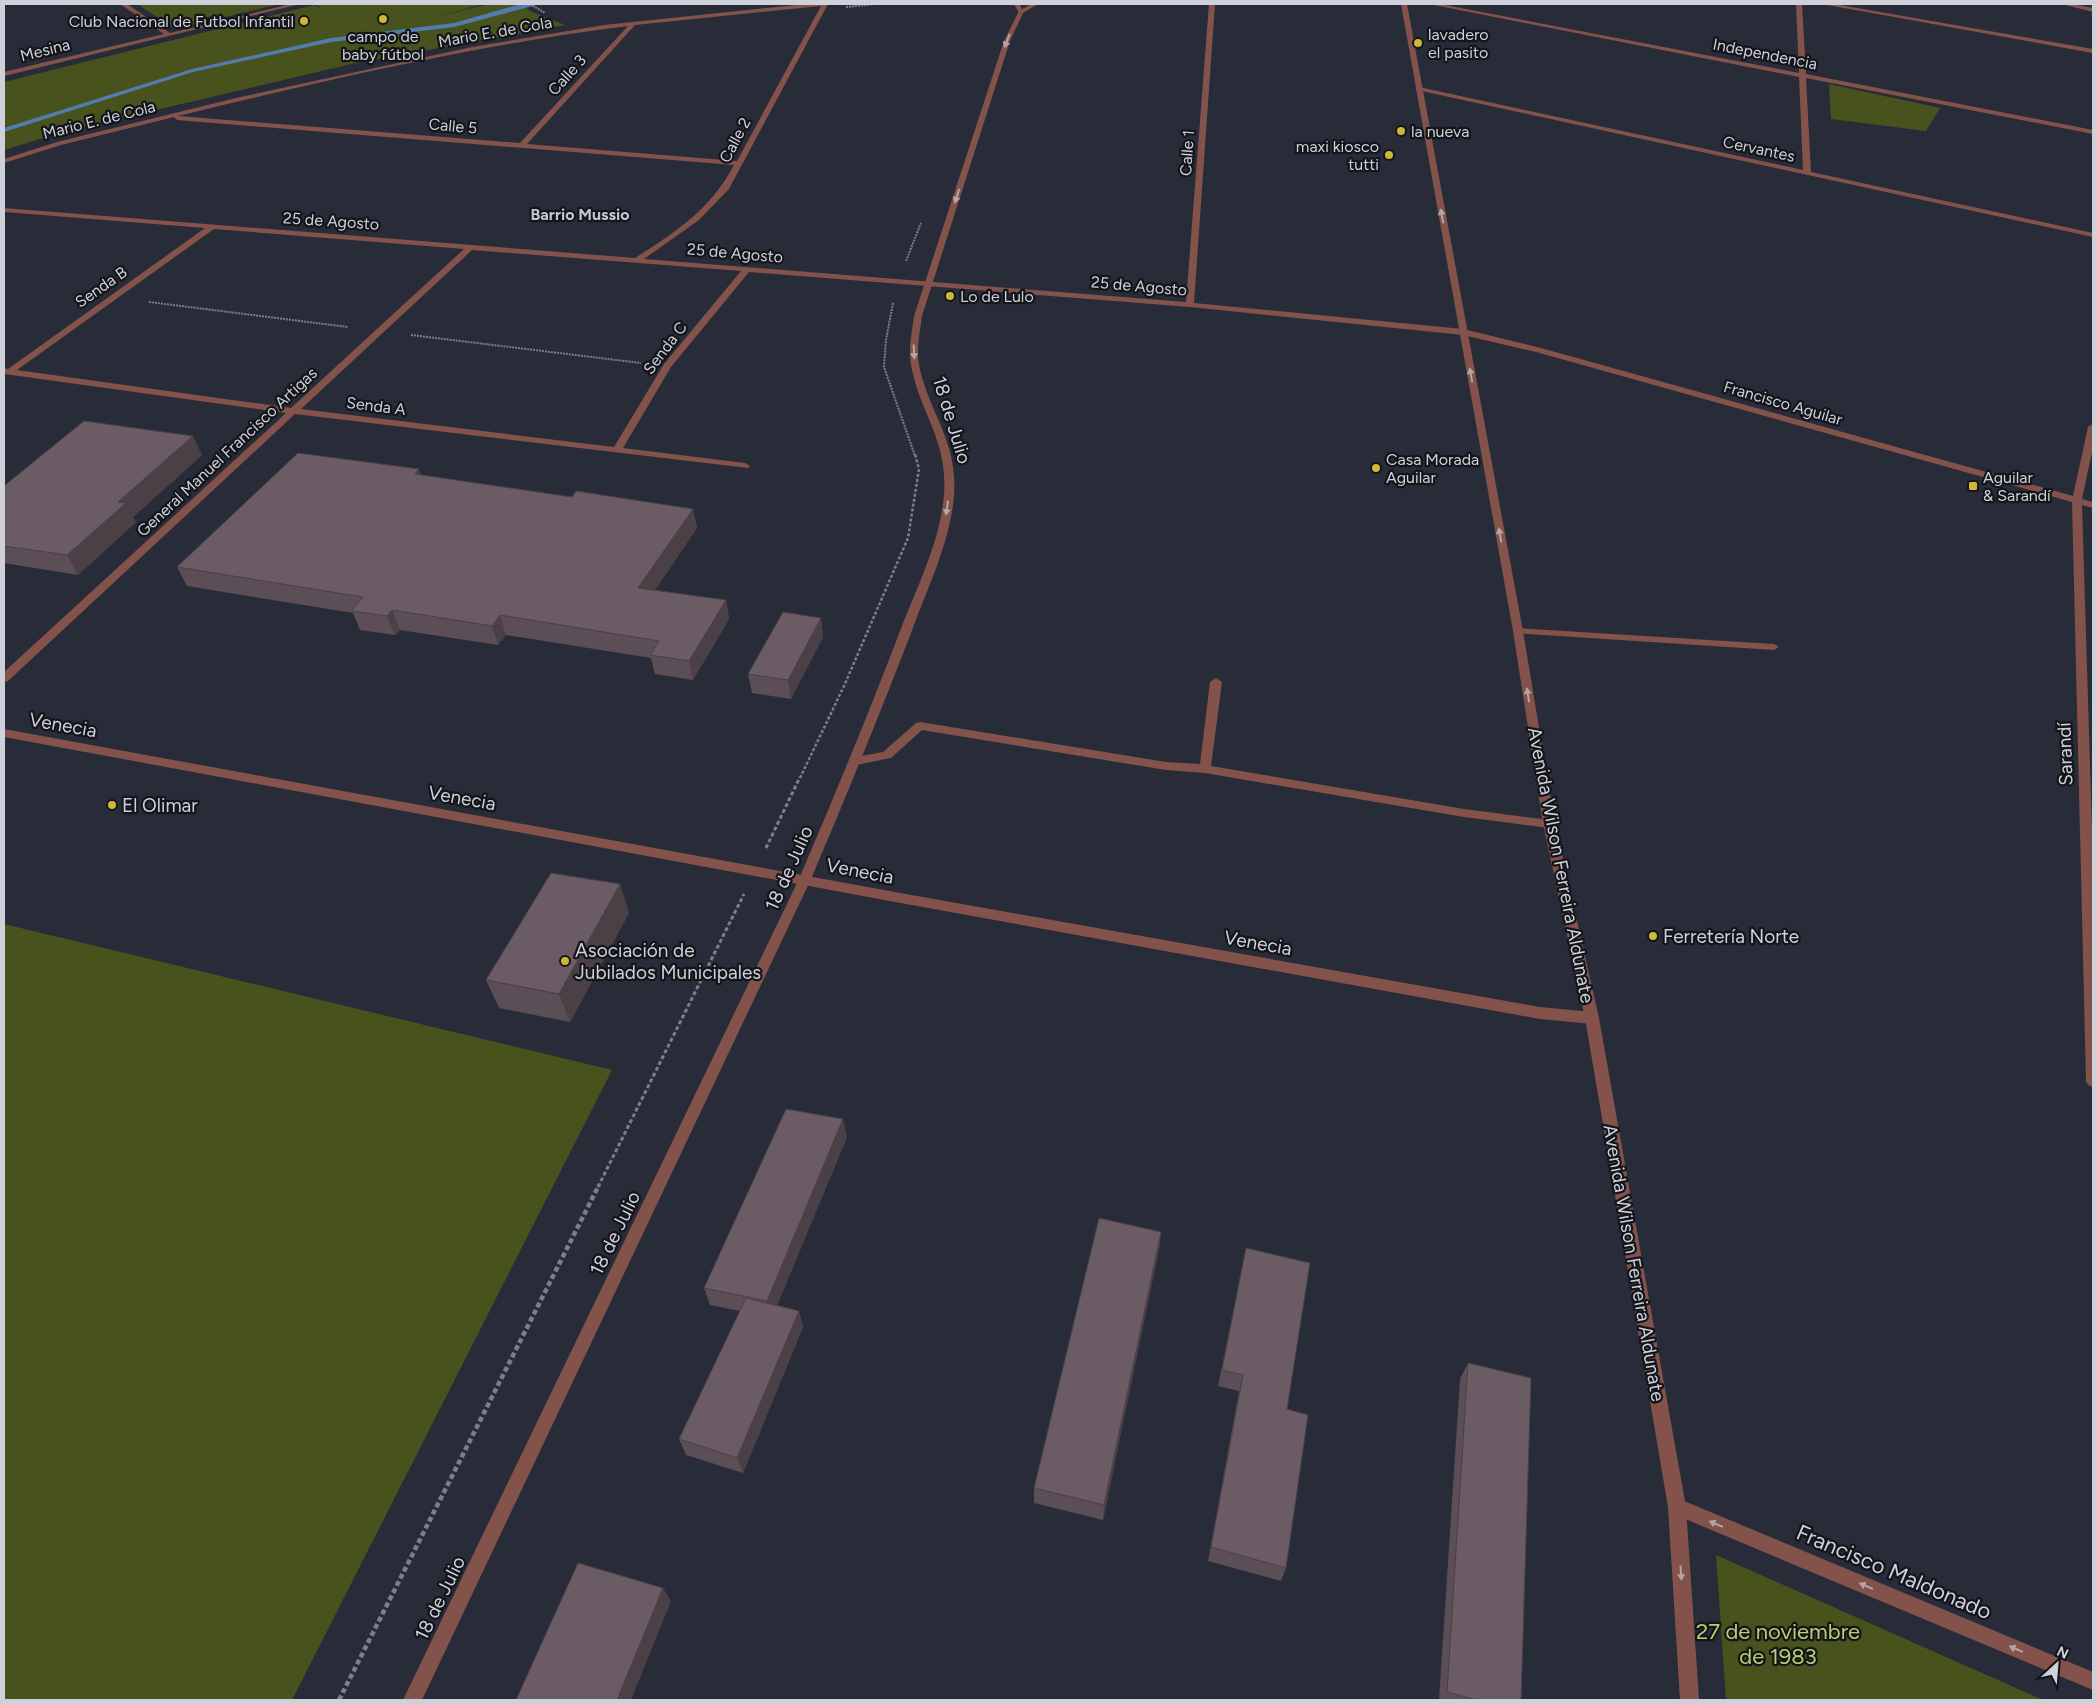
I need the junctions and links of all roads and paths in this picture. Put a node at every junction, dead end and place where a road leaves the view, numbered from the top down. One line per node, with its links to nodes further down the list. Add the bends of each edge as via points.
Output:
1 (122, 4): 16 (street)
2 (297, 4): 16 (street, Mesina)
3 (530, 4): 12 (path)
4 (824, 4): 15 (street, Mario E. de Cola); 25 (street, Calle 2)
5 (1035, 4): 13 (street, 18 de Julio)
6 (1212, 4): 34 (street, Calle 1)
7 (1404, 4): 20 (street, Avenida Wilson Ferreira Aldunate)
8 (1432, 4): 19 (street, Independencia)
9 (1799, 4): 19 (street)
10 (1824, 4): 17 (street)
11 (2065, 4): 14 (street)
12 (534, 8)
13 (1019, 8): 33 (street, 18 de Julio, one-way to 33)
14 (2093, 10)
15 (633, 24): 21 (street, Mario E. de Cola, via 532,38 412,61); 23 (street, Calle 3)
16 (169, 35): 18 (street, Mesina)
17 (2093, 51)
18 (4, 74)
19 (1802, 75): 22 (street, Independencia); 26 (street)
20 (1418, 89): 26 (street, Cervantes); 35 (street, Avenida Wilson Ferreira Aldunate, one-way to 20)
21 (165, 117): 23 (street, Calle 5); 24 (street, Mario E. de Cola, via 59,143)
22 (2093, 132)
23 (522, 145): 25 (street, Calle 5)
24 (4, 161)
25 (738, 163): 31 (street, Calle 2, via 713,204 680,233)
26 (1807, 173): 29 (street, Cervantes)
27 (4, 210): 28 (street, 25 de Agosto)
28 (212, 227): 30 (street, 25 de Agosto); 36 (street, Senda B)
29 (2093, 235)
30 (471, 247): 31 (street, 25 de Agosto); 37 (street, General Manuel Francisco Artigas)
31 (637, 260): 32 (street, 25 de Agosto)
32 (747, 270): 33 (street, 25 de Agosto); 39 (street, Senda C, via 667,366)
33 (928, 285): 34 (street, 25 de Agosto); 48 (street, 18 de Julio, one-way to 48, via 913,347 915,365 946,452 950,476 948,507 932,563)
34 (1190, 305): 35 (street, 25 de Agosto)
35 (1464, 332): 41 (street, Francisco Aguilar); 43 (street, Avenida Wilson Ferreira Aldunate, one-way to 35)
36 (6, 371): 37 (street, Senda A)
37 (293, 411): 39 (street, Senda A); 45 (street, General Manuel Francisco Artigas)
38 (2093, 427): 41 (street, Sarandí)
39 (617, 450): 40 (street, Senda A)
40 (745, 466)
41 (2077, 500): 42 (street, Francisco Aguilar); 53 (street, Sarandí)
42 (2093, 505)
43 (1518, 631): 44 (street); 50 (street, Avenida Wilson Ferreira Aldunate, one-way to 43)
44 (1774, 648)
45 (4, 678)
46 (1216, 682): 49 (street)
47 (4, 733): 51 (street, Venecia)
48 (856, 761): 49 (street, via 887,755 920,726 1166,766); 51 (street, 18 de Julio)
49 (1205, 769): 50 (street)
50 (1548, 824): 52 (street, Avenida Wilson Ferreira Aldunate)
51 (805, 879): 52 (street, Venecia, via 1540,1013); 56 (street, 18 de Julio)
52 (1592, 1018): 54 (street, Avenida Wilson Ferreira Aldunate)
53 (2093, 1081)
54 (1677, 1507): 55 (street, Francisco Maldonado, one-way to 54); 57 (street, Avenida Wilson Ferreira Aldunate, one-way to 57)
55 (2093, 1681)
56 (412, 1700)
57 (1690, 1700)

